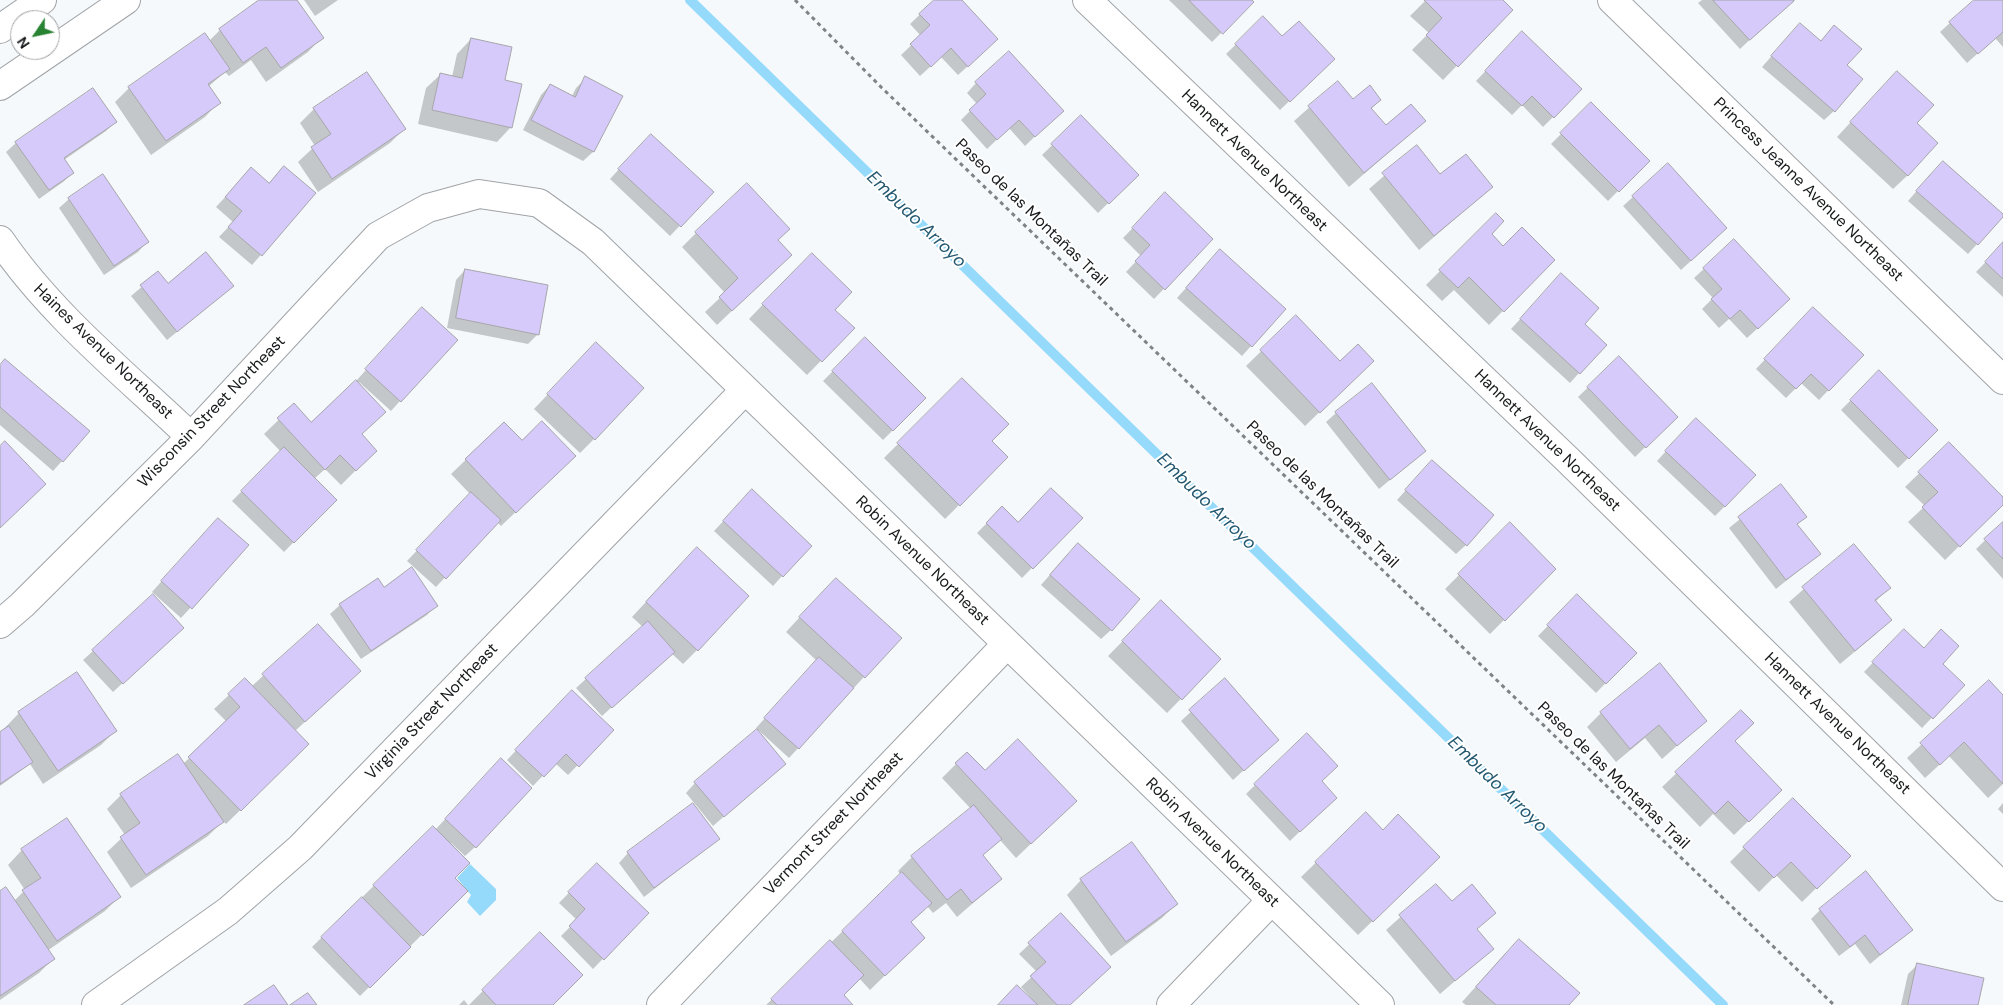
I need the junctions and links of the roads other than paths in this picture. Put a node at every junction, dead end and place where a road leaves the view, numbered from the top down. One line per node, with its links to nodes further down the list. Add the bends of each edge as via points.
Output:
1 (42, 0): 5 (street)
2 (126, 0): 6 (street)
3 (1086, 0): 14 (street, Hannett Avenue Northeast, via 1568,460)
4 (1612, 0): 9 (street, Princess Jeanne Avenue Northeast)
5 (0, 28)
6 (0, 86)
7 (428, 208): 10 (street, Robin Avenue Northeast, via 479,194 539,203 594,242); 11 (street, Wisconsin Street Northeast, via 378,236)
8 (0, 240): 11 (street, Haines Avenue Northeast, via 20,269 65,320)
9 (2003, 380)
10 (745, 390): 13 (street, Robin Avenue Northeast); 16 (street, Virginia Street Northeast, via 300,848 228,911)
11 (191, 436): 12 (street, Wisconsin Street Northeast, via 22,606)
12 (0, 624)
13 (1007, 644): 15 (street, Robin Avenue Northeast); 17 (street, Vermont Street Northeast)
14 (2003, 887)
15 (1271, 901): 18 (street); 19 (street, Robin Avenue Northeast)
16 (96, 1005)
17 (661, 1005)
18 (1171, 1005)
19 (1380, 1005)

